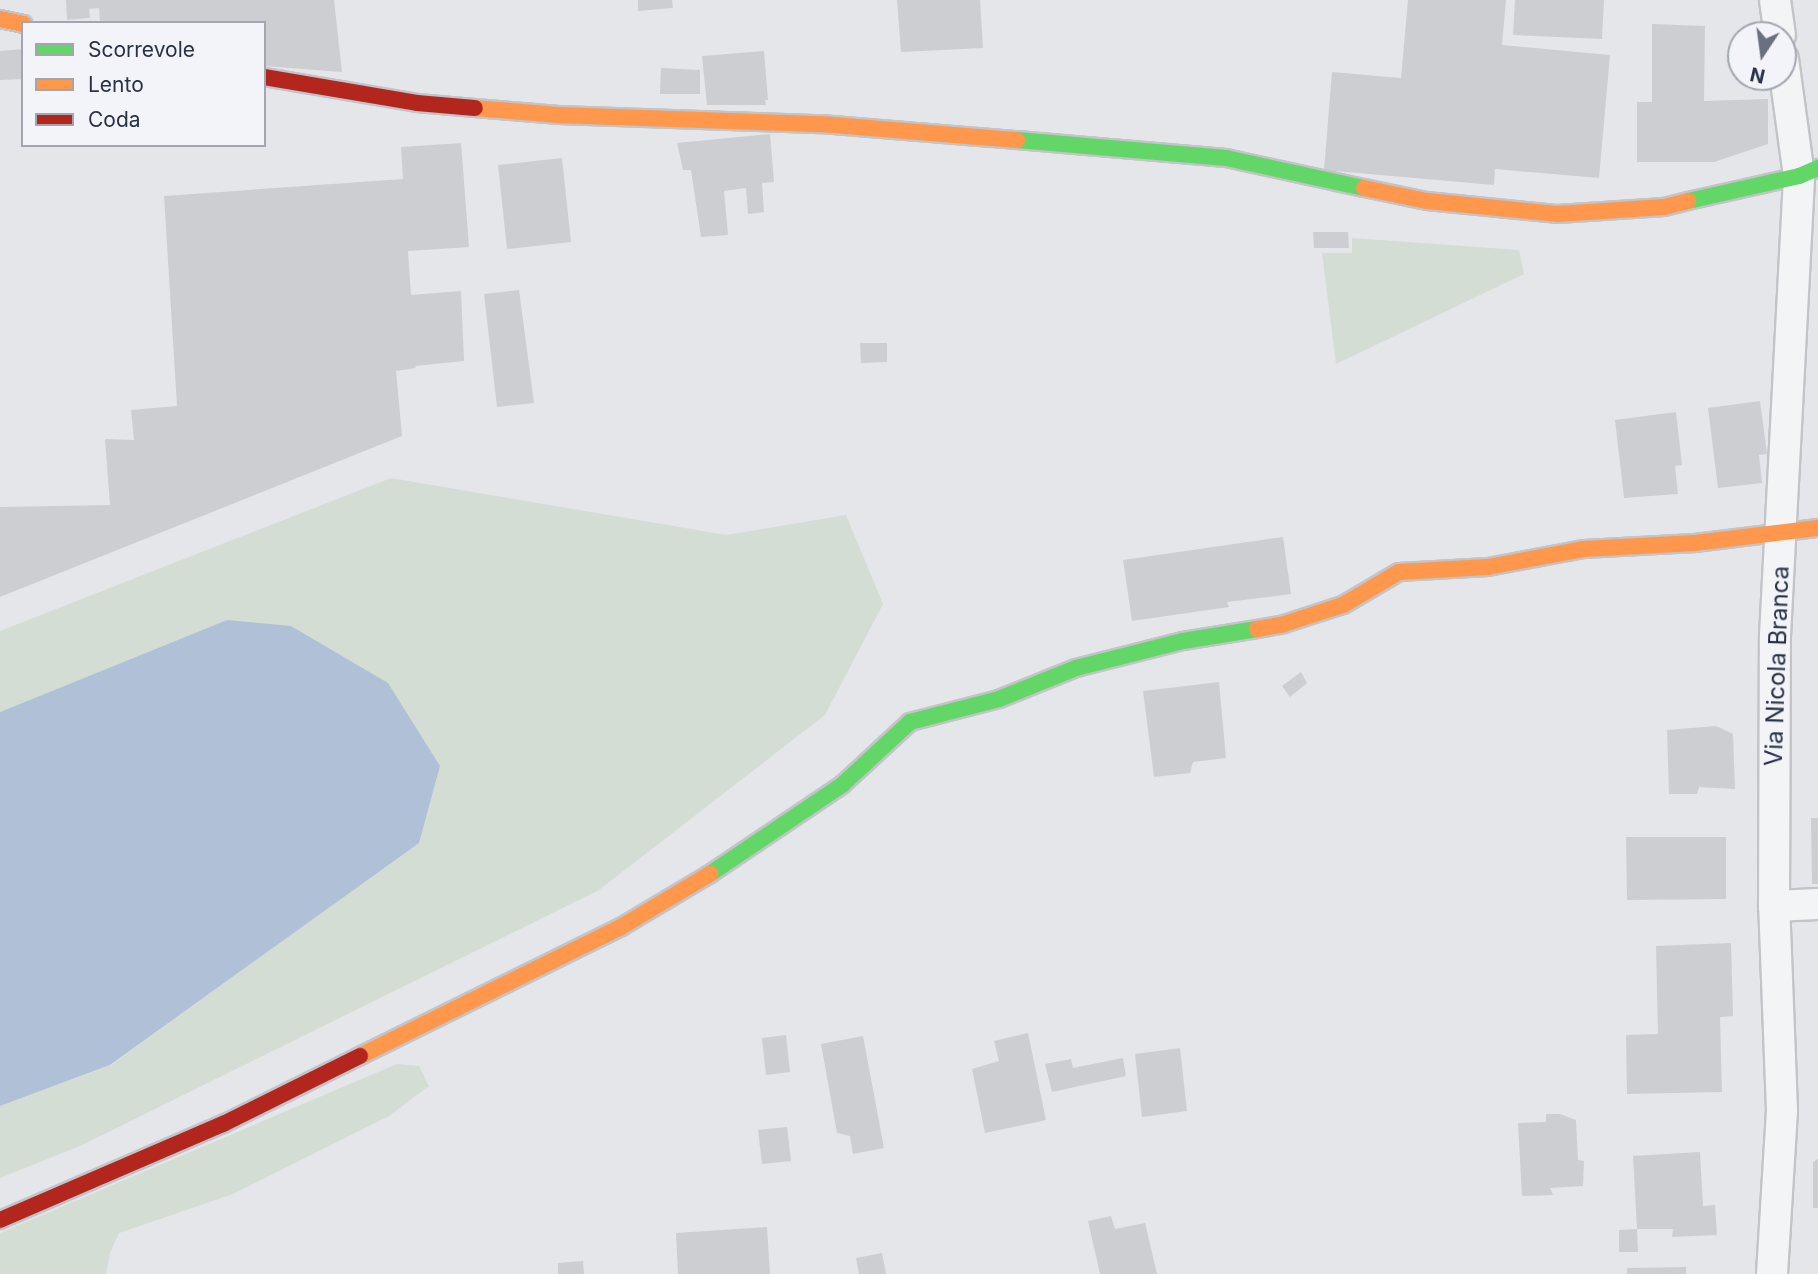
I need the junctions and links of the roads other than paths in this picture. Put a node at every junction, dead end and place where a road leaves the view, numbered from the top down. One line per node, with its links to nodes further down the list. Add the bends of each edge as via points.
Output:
1 (1775, 0): 3 (street)
2 (0, 19): 4 (street)
3 (1778, 21)
4 (21, 24)
5 (266, 77): 7 (street, via 417,103 559,115 821,124 1226,158 1427,201 1558,214 1664,207)
6 (1790, 91): 7 (street, Via Nicola Branca)
7 (1808, 172): 9 (street, Via Nicola Branca)
8 (1818, 528): 9 (street)
9 (1782, 530): 11 (street, Via Nicola Branca, via 1775,636); 12 (street, via 1695,543 1584,549 1488,567 1399,572 1343,605 1284,624 1183,640 1076,668 999,699 910,722 842,785 738,857 621,927 223,1124)
10 (1818, 904): 11 (street)
11 (1774, 906): 13 (street, Via Nicola Branca, via 1782,1110)
12 (0, 1220)
13 (1772, 1274)

